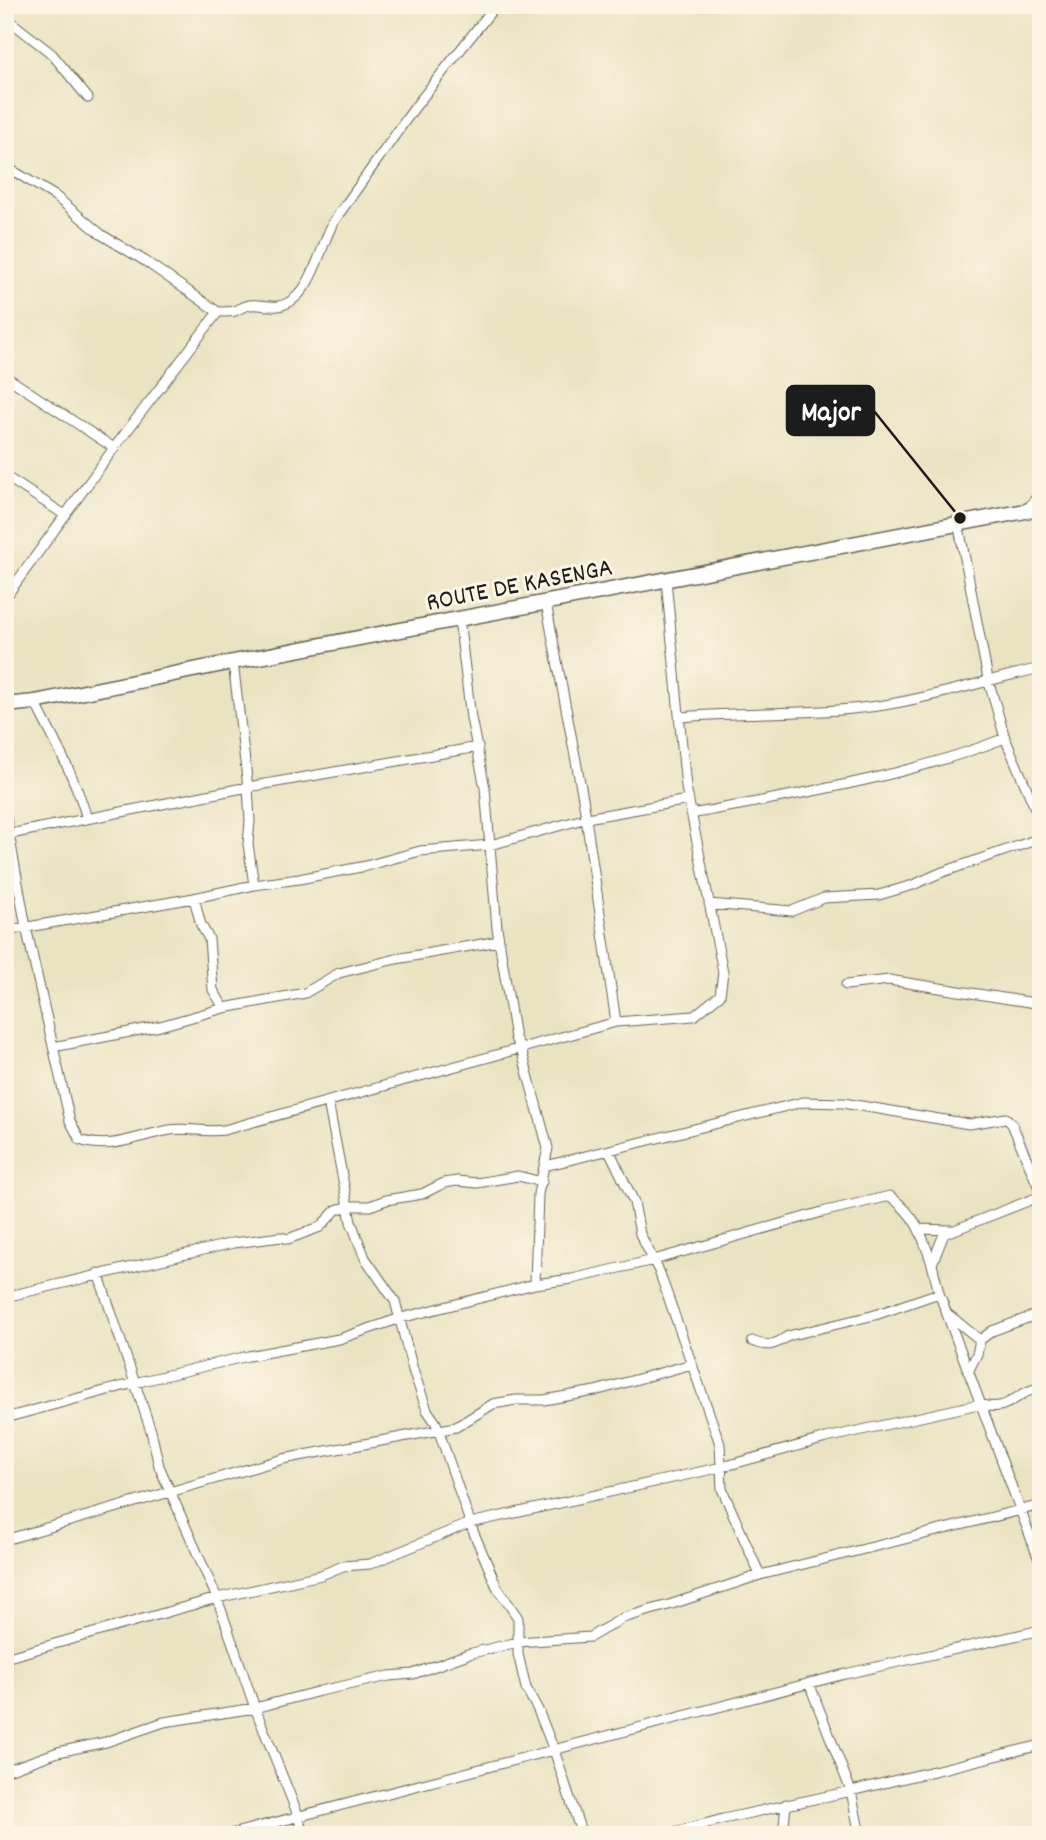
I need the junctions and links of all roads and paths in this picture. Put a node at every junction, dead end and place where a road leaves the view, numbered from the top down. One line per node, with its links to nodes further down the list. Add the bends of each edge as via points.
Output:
1 (496, 5): 5 (street, via 415,107 334,221 298,295 278,306 252,305)
2 (5, 16): 3 (street, via 52,54)
3 (88, 98)
4 (5, 166): 5 (street, via 55,196 102,235)
5 (218, 312): 7 (street)
6 (5, 376): 7 (street)
7 (114, 448): 11 (street)
8 (5, 476): 11 (street)
9 (1041, 492): 10 (street)
10 (1033, 509): 12 (highway, ROUTE DE KASENGA)
11 (65, 515): 14 (street)
12 (958, 522): 13 (highway, ROUTE DE KASENGA); 19 (street)
13 (666, 580): 15 (highway, ROUTE DE KASENGA); 22 (street)
14 (7, 592)
15 (547, 603): 16 (highway, ROUTE DE KASENGA); 29 (street)
16 (459, 619): 17 (highway, ROUTE DE KASENGA); 24 (street)
17 (233, 662): 20 (highway, ROUTE DE KASENGA); 25 (street)
18 (1041, 668): 19 (street)
19 (988, 679): 22 (street, via 934,696 876,706); 23 (street)
20 (35, 702): 21 (highway, ROUTE DE KASENGA); 30 (street, via 68,768)
21 (5, 705)
22 (680, 717): 26 (street)
23 (1005, 738): 28 (street, via 911,770); 31 (street)
24 (478, 747): 25 (street); 34 (street)
25 (248, 787): 30 (street); 35 (street, via 247,844)
26 (688, 800): 28 (street); 29 (street)
27 (5, 812): 32 (street)
28 (691, 814): 37 (street)
29 (587, 818): 34 (street); 44 (street)
30 (86, 819): 32 (street)
31 (1041, 822)
32 (7, 834): 38 (street)
33 (1041, 838): 37 (street, via 879,895 824,898 792,911)
34 (490, 845): 35 (street, via 421,851 366,866); 40 (street)
35 (254, 885): 36 (street)
36 (194, 898): 38 (street); 43 (street, via 209,939 213,990)
37 (709, 904): 44 (street, via 723,972 720,995 694,1016)
38 (26, 927): 39 (street); 45 (street)
39 (5, 931)
40 (499, 941): 43 (street, via 396,959 339,973 304,993); 46 (street)
41 (846, 985): 42 (street, via 890,980)
42 (1041, 1004)
43 (224, 1008): 45 (street)
44 (616, 1022): 46 (street)
45 (53, 1047): 47 (street, via 70,1121 79,1140 93,1145 170,1130 224,1130)
46 (520, 1049): 47 (street); 49 (street, via 547,1141)
47 (328, 1102): 52 (street)
48 (610, 1152): 49 (street); 51 (street, via 803,1102 843,1103 969,1124 1006,1118 1013,1124); 55 (street)
49 (545, 1166): 50 (street)
50 (542, 1182): 52 (street, via 518,1177 457,1181 370,1206); 58 (street)
51 (1041, 1195): 54 (street)
52 (348, 1206): 57 (street, via 336,1210 320,1227 288,1239 233,1243); 63 (street, via 361,1249)
53 (920, 1228): 54 (street); 55 (street, via 908,1209 890,1196); 56 (street)
54 (953, 1230): 56 (street, via 944,1234)
55 (654, 1259): 58 (street); 66 (street)
56 (932, 1264): 59 (street)
57 (99, 1273): 60 (street); 68 (street)
58 (535, 1284): 63 (street)
59 (939, 1293): 61 (street); 65 (street, via 875,1315 788,1336 777,1344)
60 (5, 1297)
61 (946, 1312): 64 (street); 67 (street)
62 (1041, 1313): 64 (street)
63 (401, 1318): 68 (street, via 338,1339); 72 (street, via 413,1370)
64 (980, 1340): 67 (street)
65 (751, 1341)
66 (692, 1364): 72 (street, via 595,1391 493,1404 456,1426); 73 (street, via 720,1444)
67 (968, 1372): 70 (street)
68 (134, 1383): 71 (street); 74 (street)
69 (1041, 1388): 70 (street, via 993,1408)
70 (979, 1404): 73 (street); 76 (street)
71 (5, 1418)
72 (437, 1430): 74 (street, via 283,1459); 77 (street)
73 (722, 1467): 77 (street); 80 (street, via 722,1489)
74 (171, 1490): 78 (street); 81 (street)
75 (1041, 1504): 76 (street)
76 (1019, 1511): 79 (street); 80 (street)
77 (470, 1523): 81 (street, via 370,1564 343,1566); 83 (street, via 497,1587 518,1618)
78 (5, 1540)
79 (1041, 1565)
80 (760, 1575): 83 (street, via 623,1618 590,1637)
81 (217, 1598): 84 (street); 86 (street)
82 (1041, 1630): 85 (street)
83 (518, 1642): 86 (street, via 413,1674 331,1688); 88 (street, via 526,1688)
84 (5, 1658)
85 (809, 1683): 88 (street); 90 (street)
86 (255, 1708): 89 (street, via 164,1722); 92 (street)
87 (1041, 1745): 90 (street)
88 (554, 1750): 92 (street); 95 (street)
89 (5, 1771)
90 (851, 1791): 91 (street); 98 (street)
91 (786, 1804): 96 (street); 97 (street)
92 (298, 1815): 93 (street); 94 (street)
93 (227, 1835)
94 (303, 1835)
95 (582, 1835)
96 (664, 1835)
97 (783, 1835)
98 (860, 1835)

